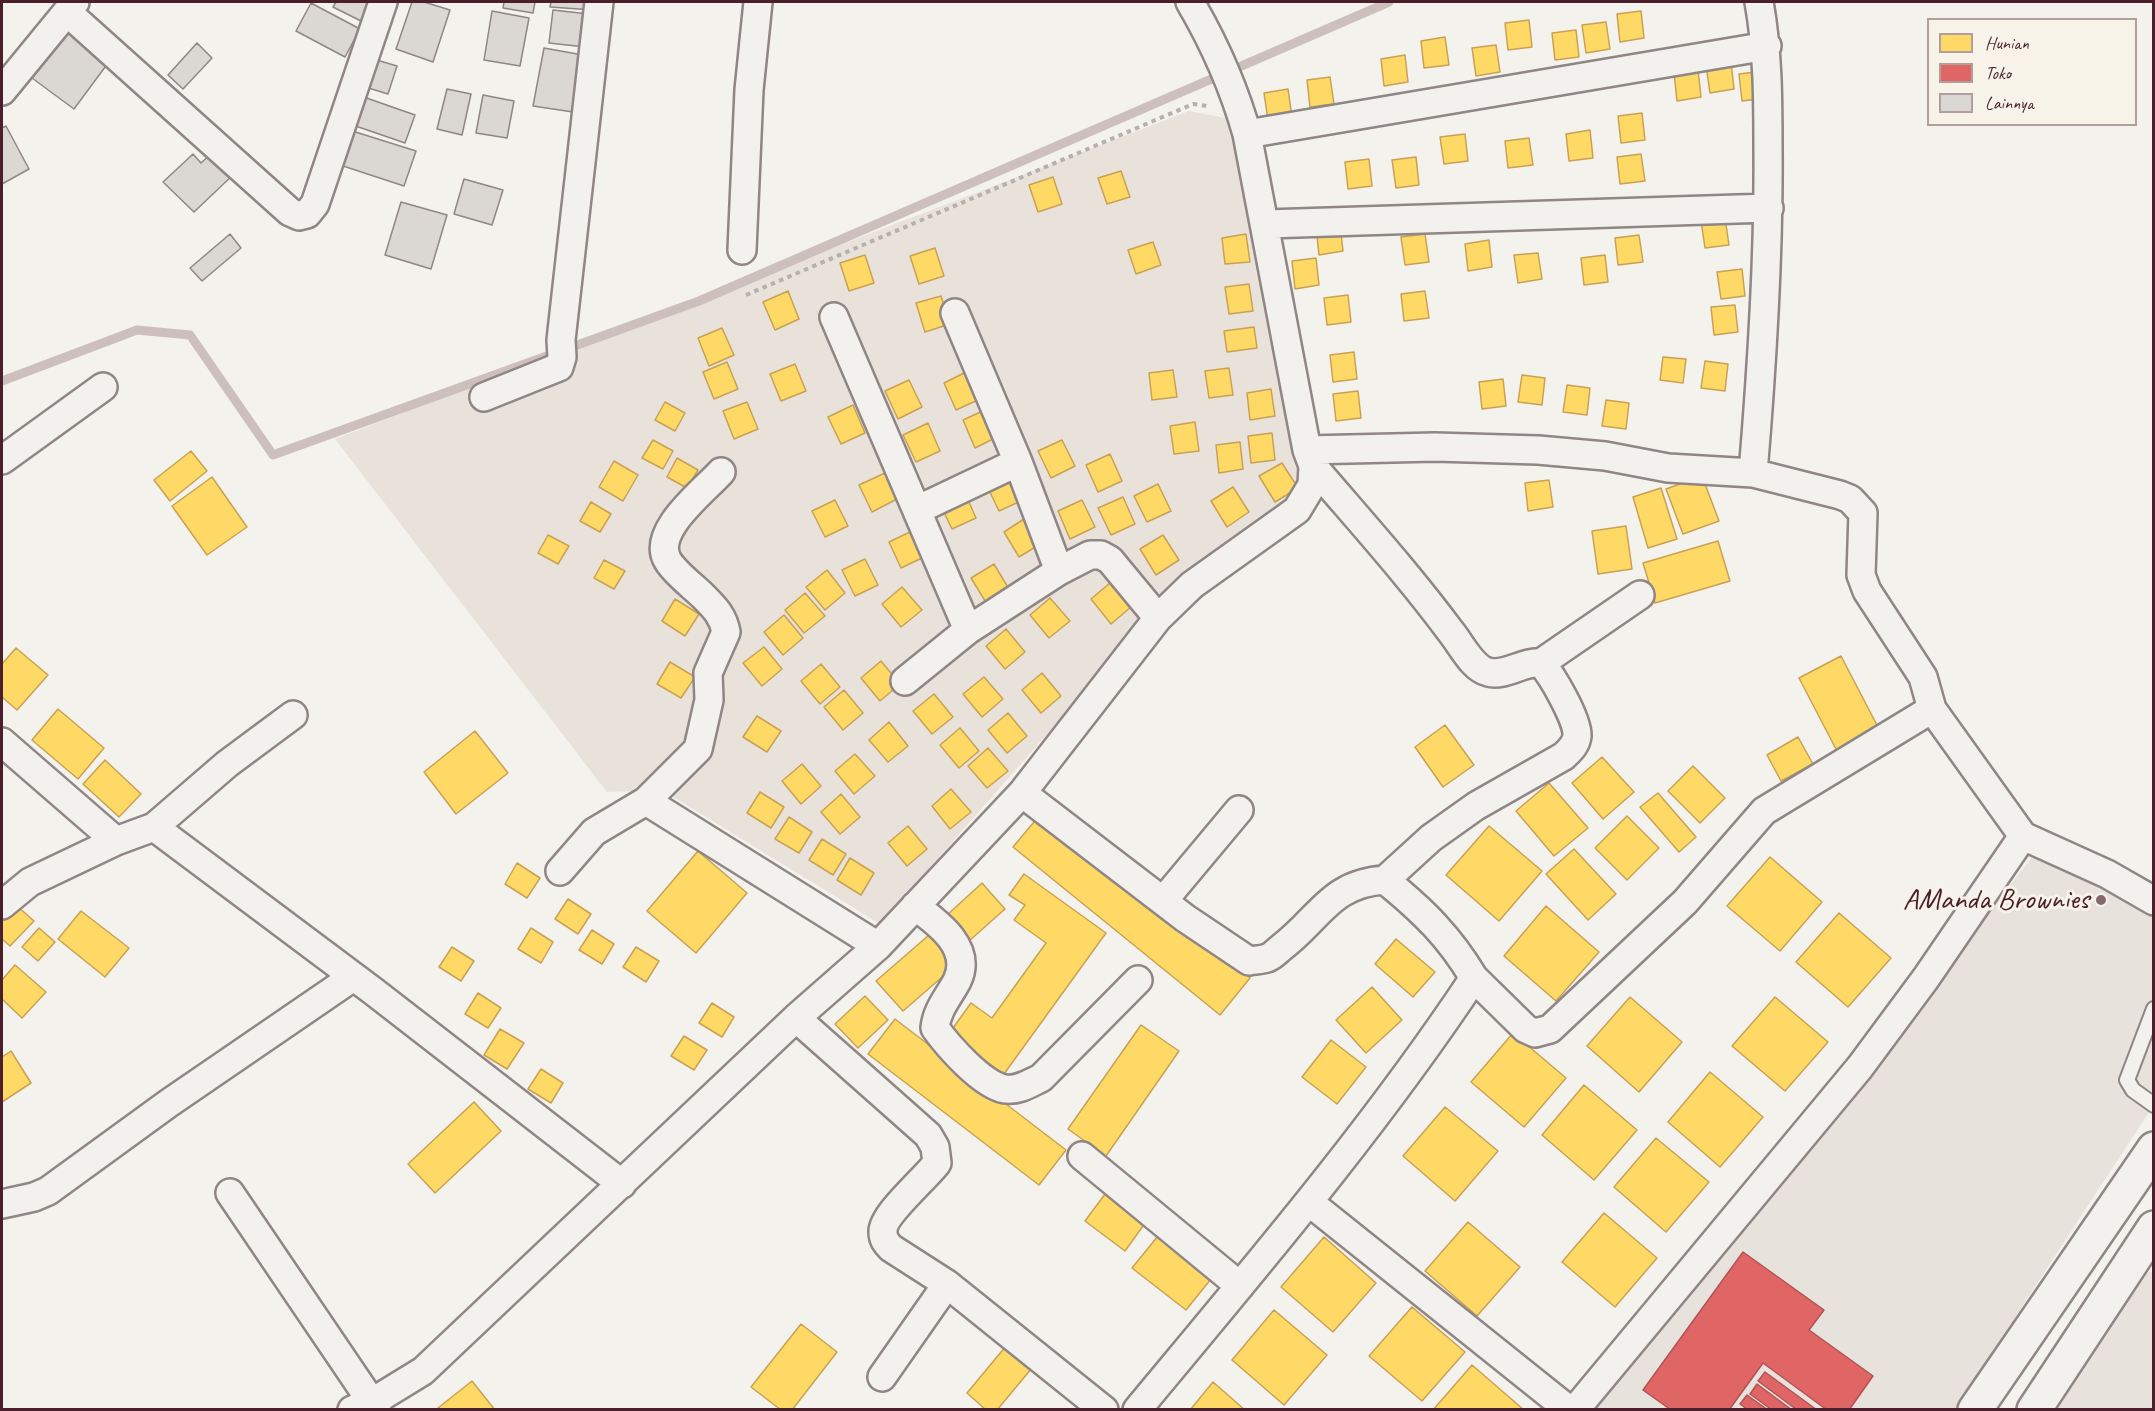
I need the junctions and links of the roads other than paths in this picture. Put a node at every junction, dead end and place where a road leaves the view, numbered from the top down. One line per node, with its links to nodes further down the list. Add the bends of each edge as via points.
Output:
1 (383, 2): 6 (street, via 315,204 307,214 299,216 250,177)
2 (599, 2): 16 (street, via 559,367)
3 (758, 2): 12 (street, via 749,90)
4 (1190, 2): 9 (street)
5 (1760, 2): 7 (street)
6 (71, 7): 8 (street)
7 (1767, 46): 9 (street); 10 (street)
8 (2, 91)
9 (1241, 112): 11 (street)
10 (1768, 208): 11 (street); 21 (street)
11 (1266, 224): 17 (street)
12 (742, 250)
13 (955, 313): 19 (street)
14 (834, 317): 22 (street)
15 (103, 387): 18 (street)
16 (484, 397)
17 (1310, 458): 21 (street, via 1435,447 1538,450 1605,456 1668,468); 25 (street, via 1312,485 1297,510 1192,585); 27 (street, via 1476,665 1497,673)
18 (2, 460)
19 (1018, 462): 22 (street); 23 (street)
20 (721, 472): 33 (street, via 672,524 663,548 668,562 718,611 726,632 708,673 709,700 698,748)
21 (1753, 473): 29 (street, via 1840,495 1858,505 1863,513 1861,575 1867,591 1923,677)
22 (917, 510): 26 (street)
23 (1059, 572): 25 (street, via 1090,555 1101,555 1117,568); 26 (street)
24 (1640, 595): 27 (street)
25 (1158, 618): 32 (street)
26 (968, 630): 28 (street)
27 (1541, 663): 39 (street, via 1574,720 1577,736 1573,747 1550,765 1476,806 1431,838)
28 (905, 681)
29 (1932, 709): 36 (street); 46 (street, via 1764,812 1685,902 1550,1029 1534,1033 1526,1029)
30 (293, 715): 35 (street)
31 (6, 753): 37 (street)
32 (1022, 793): 40 (street); 43 (street)
33 (646, 801): 38 (street, via 594,832); 44 (street)
34 (1239, 810): 40 (street)
35 (154, 826): 37 (street); 45 (street)
36 (2023, 836): 41 (street, via 2107,874); 65 (street, via 1860,1067)
37 (116, 841): 42 (street, via 30,882)
38 (560, 870)
39 (1385, 880): 40 (street, via 1359,882 1322,907 1291,940 1267,958 1249,961); 46 (street, via 1426,914 1453,944)
40 (1163, 901)
41 (2154, 901)
42 (2, 905)
43 (915, 906): 44 (street); 47 (street, via 955,942 962,961 958,980 937,1013 935,1028 947,1046 988,1081 1005,1089 1021,1088 1041,1078)
44 (878, 946): 49 (street)
45 (353, 977): 53 (street); 56 (street, via 48,1191)
46 (1474, 978): 55 (street, via 1427,1048)
47 (1138, 980)
48 (2154, 1009): 50 (lane, via 2127,1080 2133,1090)
49 (796, 1018): 53 (street); 58 (street, via 928,1135 935,1146 937,1163 889,1216 882,1230 884,1241 891,1248)
50 (2154, 1105)
51 (2154, 1149): 66 (highway)
52 (1082, 1156): 59 (street)
53 (622, 1184): 61 (street, via 423,1371)
54 (230, 1193): 61 (street)
55 (1310, 1202): 59 (street); 64 (street)
56 (2, 1204)
57 (2154, 1228): 67 (highway)
58 (947, 1284): 60 (street); 62 (street)
59 (1240, 1286): 63 (street)
60 (882, 1377)
61 (367, 1407)
62 (1104, 1410)
63 (1137, 1410)
64 (1569, 1410)
65 (1575, 1410)
66 (1975, 1410)
67 (2034, 1410)

